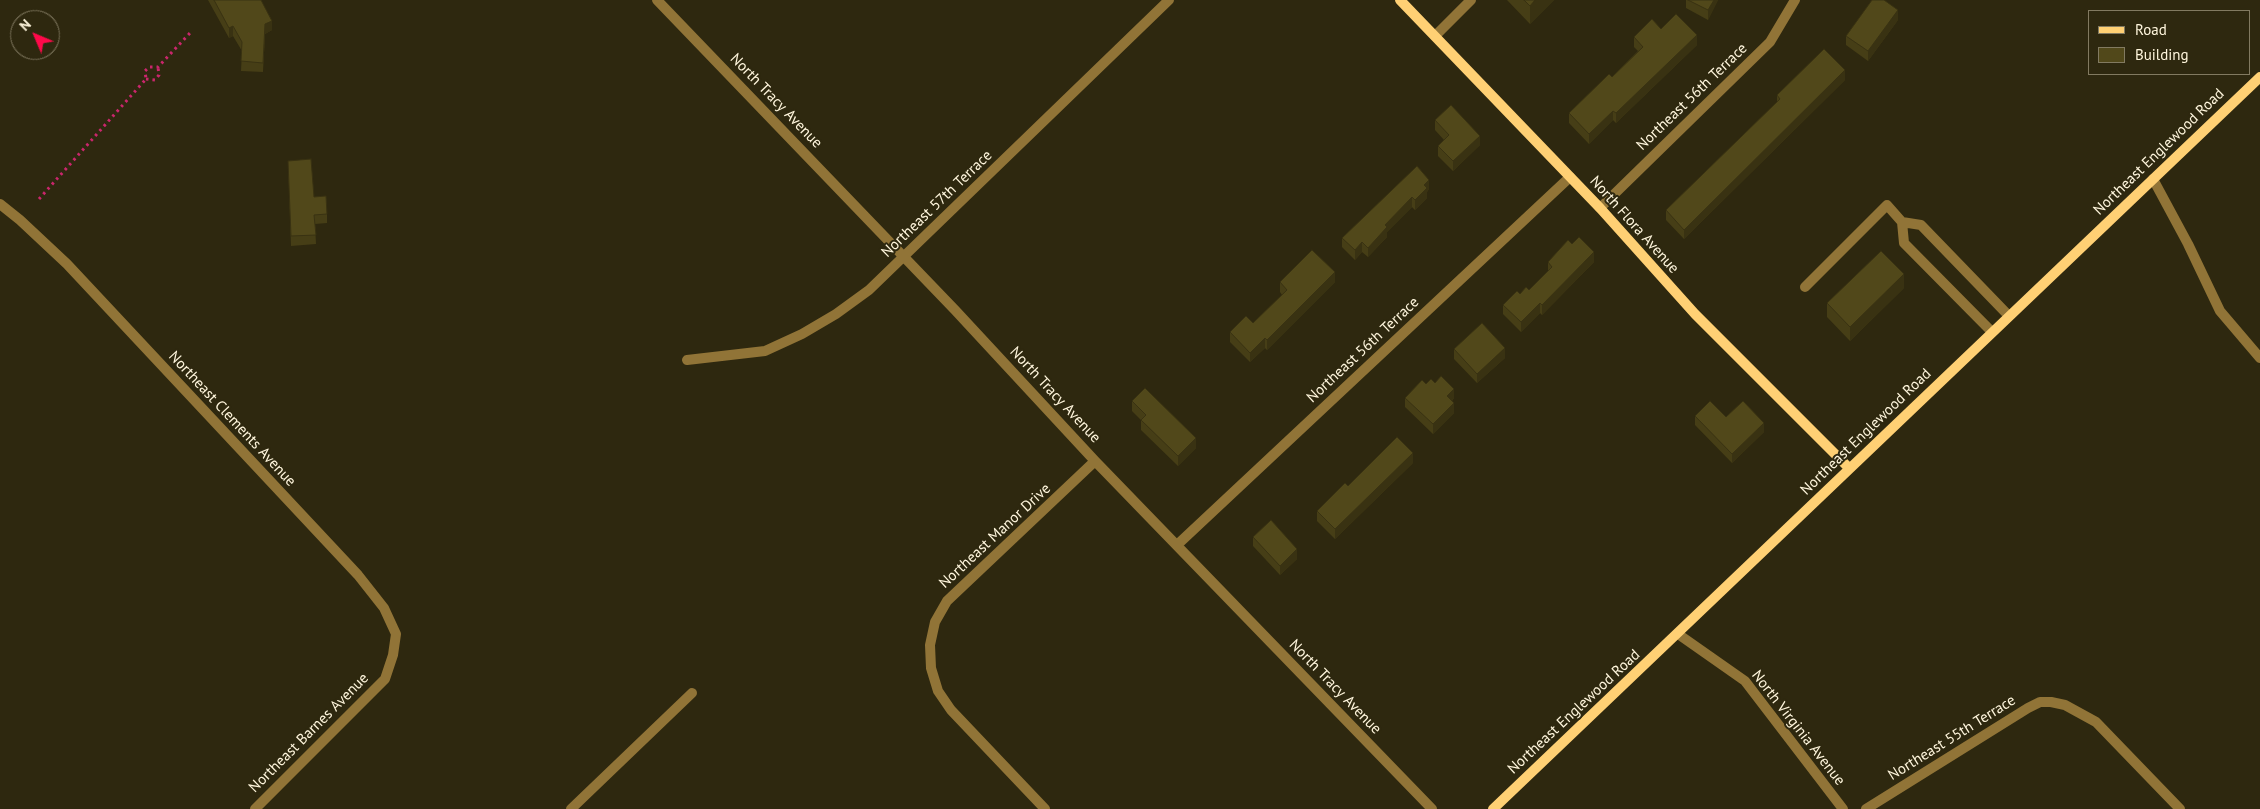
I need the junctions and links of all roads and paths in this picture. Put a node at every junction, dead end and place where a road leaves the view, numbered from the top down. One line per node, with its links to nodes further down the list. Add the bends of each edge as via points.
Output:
1 (657, 0): 17 (street, North Tracy Avenue)
2 (1169, 0): 17 (street, Northeast 57th Terrace)
3 (1400, 0): 7 (main road, North Flora Avenue)
4 (1471, 0): 7 (street)
5 (1795, 0): 15 (street, Northeast 56th Terrace, via 1770,42)
6 (190, 33): 8 (path)
7 (1435, 36): 11 (main road, North Flora Avenue)
8 (158, 68): 10 (path, via 155,80); 10 (path, via 149,67 145,71)
9 (2260, 77): 12 (main road, Northeast Englewood Road)
10 (146, 79): 13 (path)
11 (1570, 177): 15 (main road, North Flora Avenue); 25 (street, Northeast 56th Terrace)
12 (2153, 178): 19 (main road, Northeast Englewood Road); 21 (street, via 2220,311)
13 (39, 199)
14 (0, 204): 27 (street, Northeast Clements Avenue, via 67,264 358,575 384,608 396,634 394,656)
15 (1600, 208): 24 (main road, North Flora Avenue, via 1695,314)
16 (1902, 222): 18 (street, via 1887,205); 19 (street, via 1921,225); 20 (street, via 1904,243)
17 (904, 257): 22 (street, Northeast 57th Terrace, via 869,290 802,334 765,351); 23 (street, North Tracy Avenue)
18 (1805, 287)
19 (2009, 316): 20 (main road, Northeast Englewood Road)
20 (1992, 332): 24 (main road, Northeast Englewood Road)
21 (2260, 358)
22 (687, 360)
23 (1095, 461): 25 (street, North Tracy Avenue); 31 (street, Northeast Manor Drive, via 947,601 935,622 930,644 931,668 938,691 951,710)
24 (1848, 468): 26 (main road, Northeast Englewood Road)
25 (1177, 545): 32 (street, North Tracy Avenue)
26 (1678, 634): 33 (main road, Northeast Englewood Road); 34 (street, North Virginia Avenue, via 1745,681)
27 (385, 678): 29 (street, Northeast Barnes Avenue)
28 (692, 694): 30 (street)
29 (255, 809)
30 (571, 809)
31 (1046, 809)
32 (1432, 809)
33 (1493, 809)
34 (1843, 809)
35 (1866, 809): 36 (street, Northeast 55th Terrace, via 2040,702 2065,705 2096,722)
36 (2180, 809)

